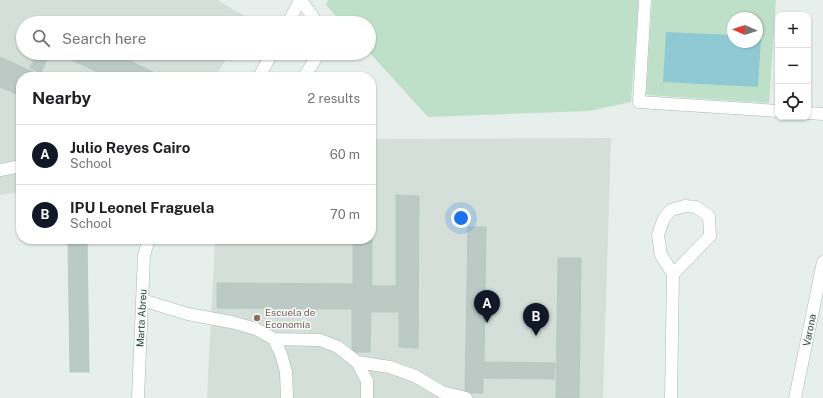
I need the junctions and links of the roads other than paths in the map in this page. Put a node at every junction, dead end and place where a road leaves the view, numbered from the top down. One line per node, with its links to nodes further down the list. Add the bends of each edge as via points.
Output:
1 (301, 0): 3 (street); 4 (street)
2 (645, 0): 9 (street, via 639,102)
3 (292, 16)
4 (312, 16)
5 (268, 60): 7 (street)
6 (315, 60): 8 (street)
7 (262, 72)
8 (307, 72)
9 (775, 111)
10 (811, 113): 11 (street)
11 (823, 114)
12 (16, 167): 13 (street)
13 (0, 170)
14 (147, 244): 17 (street, Marta Abreu, via 144,255)
15 (823, 262): 25 (street, Varona)
16 (673, 274): 16 (street, via 661,255 658,235 664,218 671,210 685,206 696,207 709,216 710,236); 24 (street)
17 (142, 300): 18 (street, via 188,314 256,329); 20 (street, Marta Abreu)
18 (274, 339): 19 (street, via 320,340 338,347); 21 (street, via 286,372)
19 (357, 362): 22 (street, via 367,381); 23 (street, via 390,367 415,376 442,392)
20 (138, 398)
21 (287, 398)
22 (367, 398)
23 (466, 398)
24 (671, 398)
25 (795, 398)

